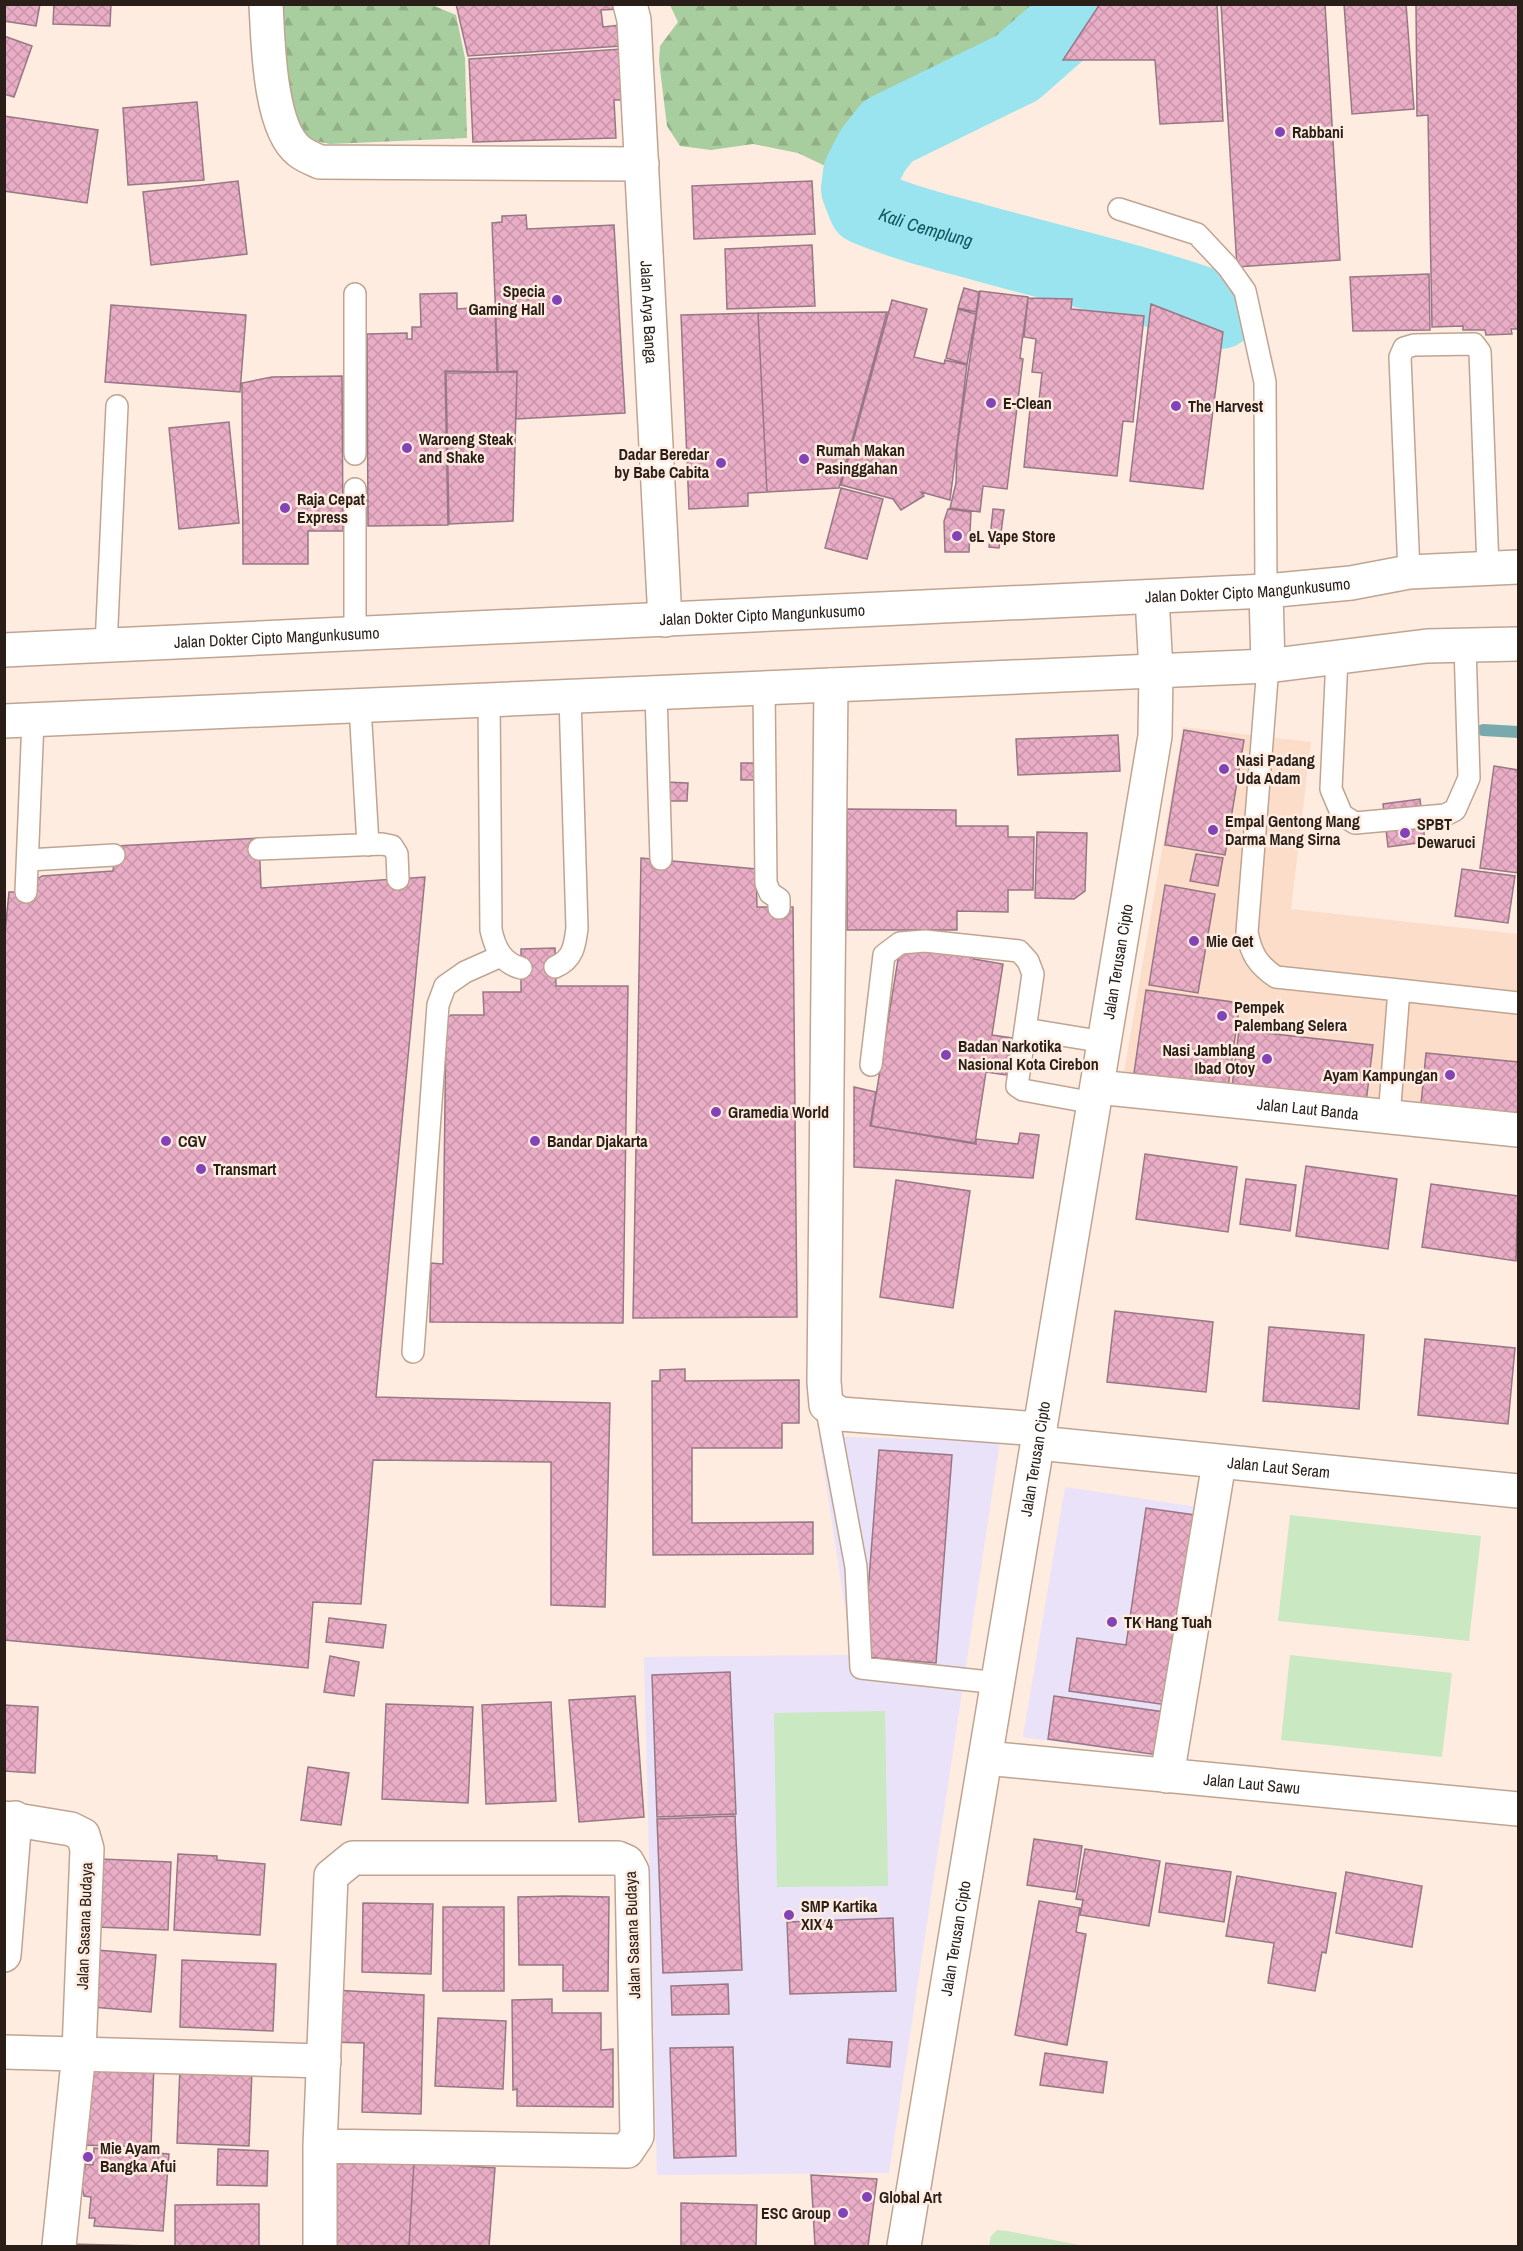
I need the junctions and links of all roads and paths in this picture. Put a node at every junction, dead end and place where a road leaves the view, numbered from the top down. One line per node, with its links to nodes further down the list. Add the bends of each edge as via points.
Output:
1 (266, 4): 3 (street, via 269,69 280,122 298,151 320,162)
2 (630, 4): 3 (street, Jalan Arya Banga)
3 (642, 164): 13 (street, Jalan Arya Banga)
4 (1119, 209): 11 (lane, via 1197,234 1245,291 1265,382)
5 (355, 294): 7 (lane)
6 (117, 406): 17 (lane)
7 (355, 454)
8 (355, 489): 14 (lane)
9 (1503, 567): 10 (street, Jalan Dokter Cipto Mangunkusumo); 10 (lane, via 1480,352 1474,344 1414,345 1404,348 1400,357)
10 (1409, 572): 11 (street, Jalan Dokter Cipto Mangunkusumo, via 1351,583)
11 (1266, 591): 12 (street, Jalan Dokter Cipto Mangunkusumo); 20 (street)
12 (1152, 597): 13 (street, Jalan Dokter Cipto Mangunkusumo); 21 (street, Jalan Terusan Cipto)
13 (665, 620): 14 (street, Jalan Dokter Cipto Mangunkusumo)
14 (355, 634): 17 (street, Jalan Dokter Cipto Mangunkusumo)
15 (1518, 644): 16 (street)
16 (1465, 645): 19 (street); 19 (lane, via 1469,778 1455,810 1445,815 1355,823 1342,815 1330,789)
17 (106, 646): 18 (street, Jalan Dokter Cipto Mangunkusumo)
18 (4, 651)
19 (1337, 658): 20 (street)
20 (1268, 666): 21 (street); 40 (lane, via 1247,932 1250,950 1260,966 1276,977)
21 (1156, 671): 22 (street); 43 (street, Jalan Terusan Cipto, via 1155,736)
22 (831, 685): 23 (street); 49 (street)
23 (764, 687): 24 (street); 36 (lane, via 761,882 779,899)
24 (656, 693): 25 (street); 33 (lane)
25 (570, 697): 26 (street); 39 (lane, via 576,927 571,954)
26 (489, 700): 27 (street); 37 (lane, via 491,930)
27 (360, 706): 28 (street); 29 (lane)
28 (19, 720): 32 (lane)
29 (368, 845): 30 (lane); 34 (lane, via 392,846)
30 (259, 849)
31 (114, 855): 32 (lane)
32 (28, 860): 35 (lane)
33 (661, 860)
34 (398, 879)
35 (26, 892)
36 (779, 908)
37 (501, 956): 38 (lane, via 510,965); 48 (lane, via 465,972 446,986 438,1005)
38 (521, 968)
39 (555, 968)
40 (1399, 990): 41 (lane); 46 (lane)
41 (1518, 1003)
42 (1025, 1029): 43 (lane); 44 (lane, via 1033,974 1019,951 925,941 900,943 884,955); 45 (lane, via 1017,1086 1023,1090)
43 (1104, 1042): 45 (street, Jalan Terusan Cipto)
44 (872, 1065)
45 (1096, 1095): 46 (street, Jalan Laut Banda); 50 (street, Jalan Terusan Cipto)
46 (1389, 1117): 47 (street, Jalan Laut Banda)
47 (1518, 1130)
48 (413, 1352)
49 (826, 1405): 50 (street, Jalan Laut Seram, via 840,1414); 53 (lane, via 856,1568 861,1668)
50 (1039, 1436): 51 (street, Jalan Laut Seram); 53 (street, Jalan Terusan Cipto)
51 (1219, 1463): 52 (street, Jalan Laut Seram); 55 (street)
52 (1518, 1491)
53 (998, 1683): 54 (street, Jalan Terusan Cipto)
54 (986, 1758): 55 (street, Jalan Laut Sawu); 65 (street, Jalan Terusan Cipto)
55 (1167, 1776): 56 (street, Jalan Laut Sawu)
56 (1518, 1809)
57 (10, 1818): 58 (street, Jalan Sasana Budaya); 60 (street, Jalan Sasana Budaya, via 71,1829 83,1835 87,1849)
58 (4, 1955)
59 (4, 2052): 60 (street)
60 (80, 2052): 61 (street); 63 (street, Jalan Sasana Budaya)
61 (324, 2061): 62 (street, Jalan Sasana Budaya); 62 (street, Jalan Sasana Budaya, via 332,1876 353,1858 618,1858 627,1862 632,1870 637,2113 637,2136 632,2147 627,2151)
62 (320, 2146): 64 (street, Jalan Sasana Budaya)
63 (59, 2247)
64 (320, 2247)
65 (904, 2247)

